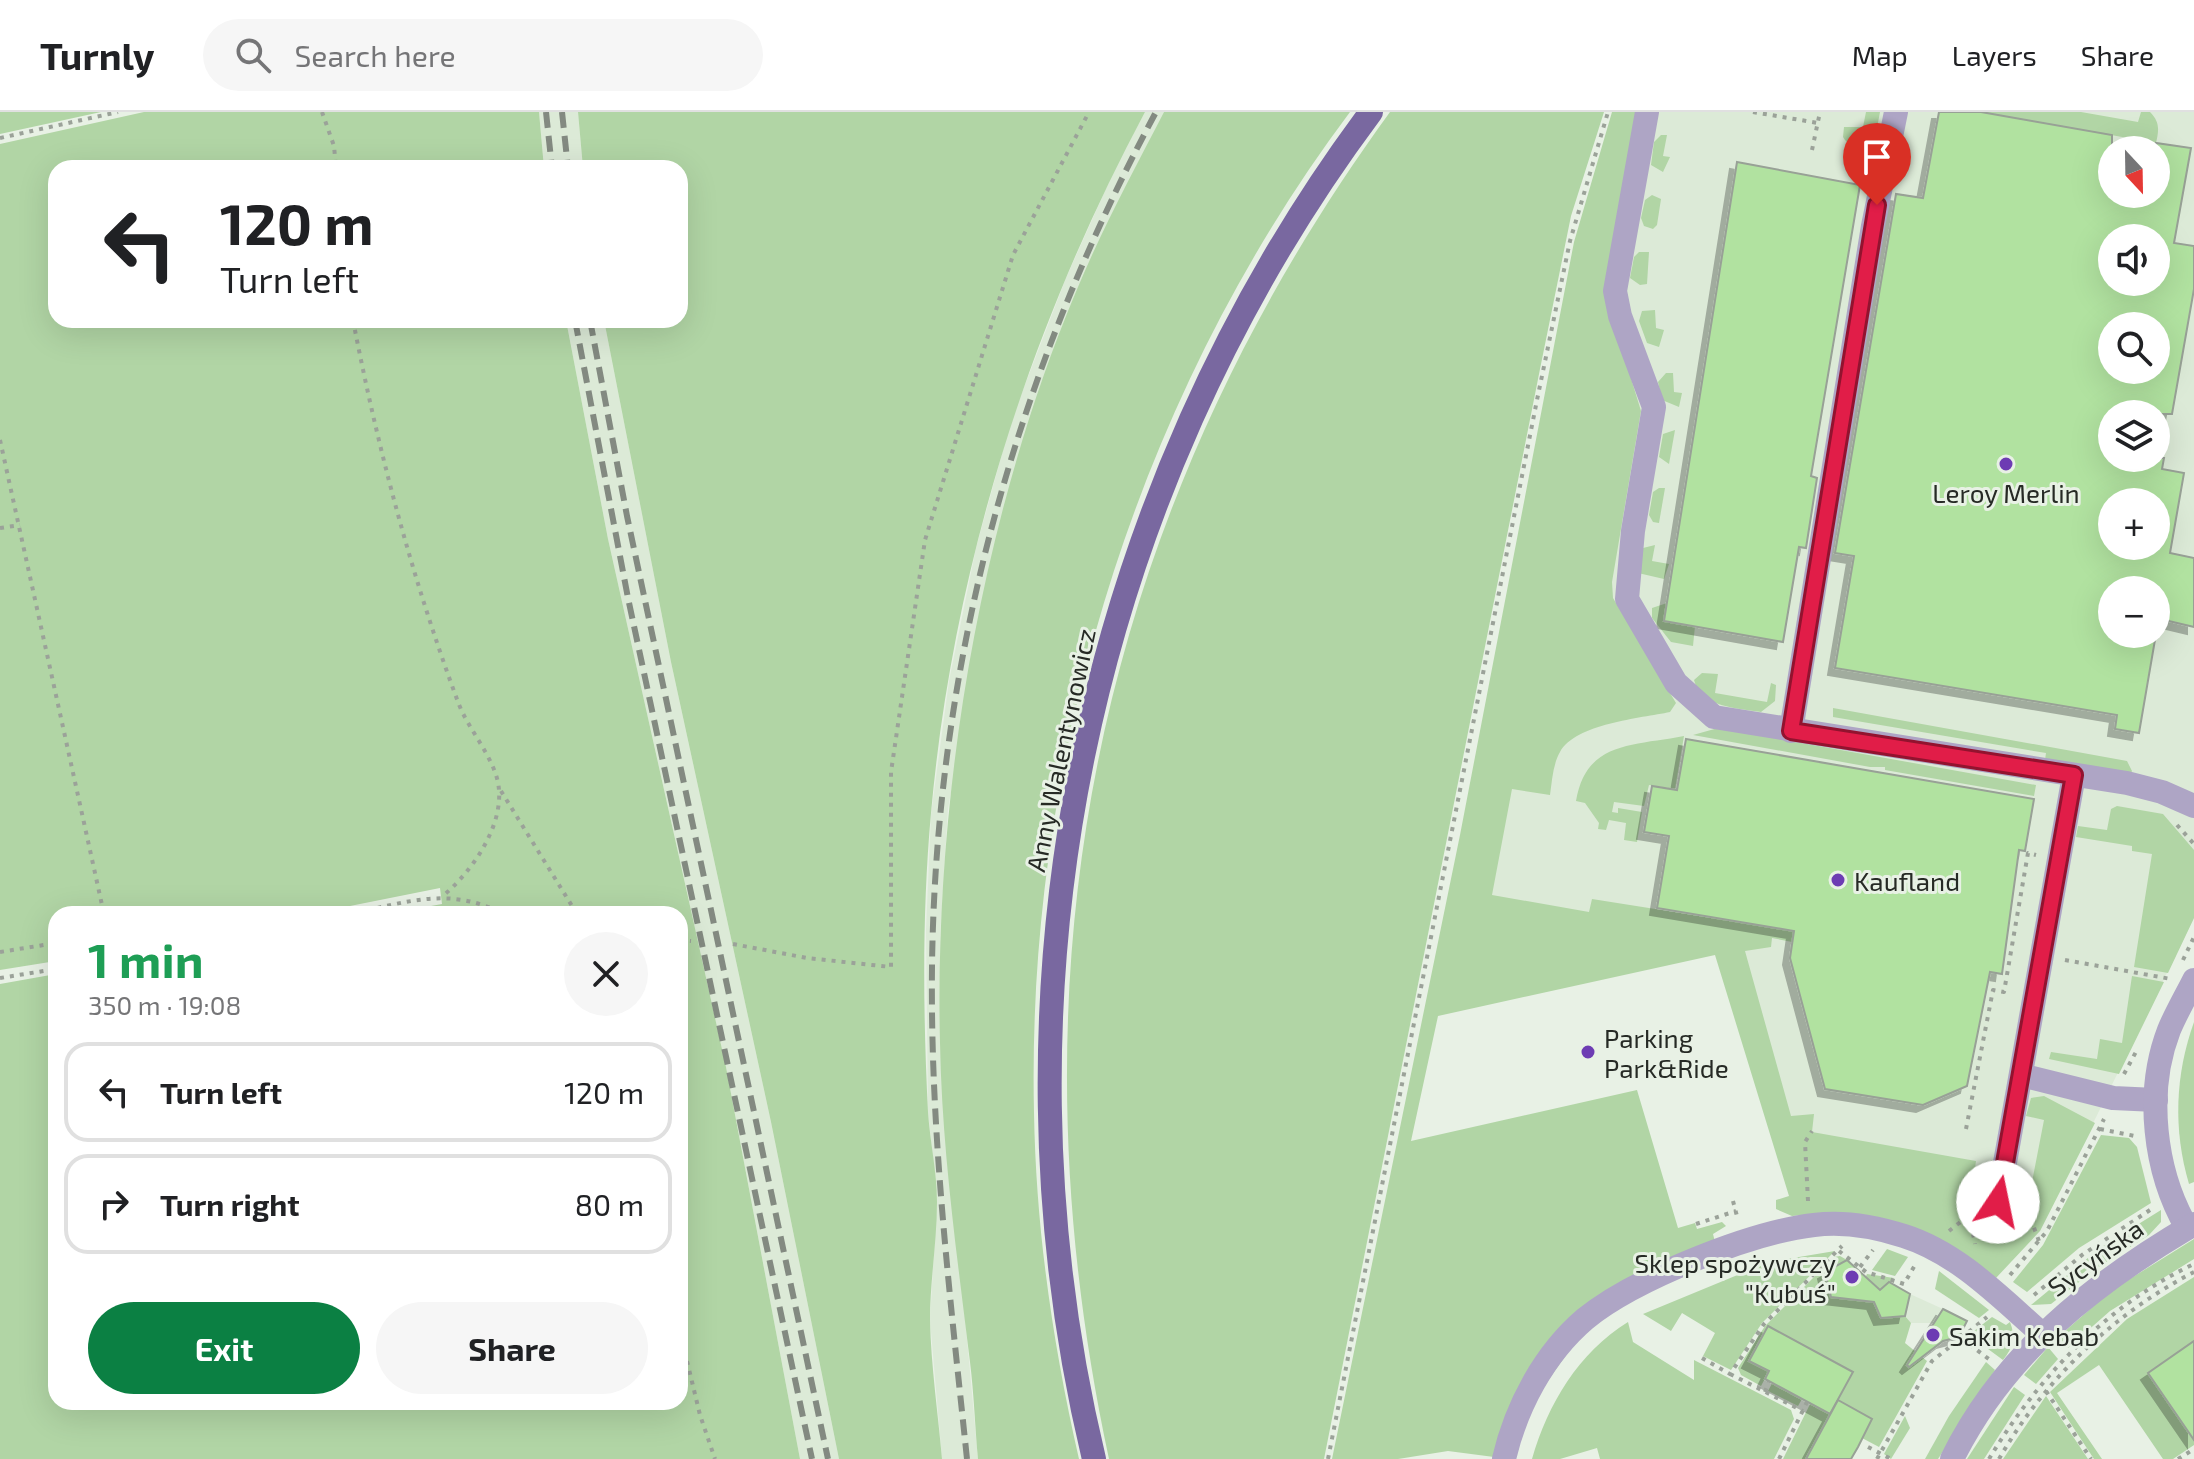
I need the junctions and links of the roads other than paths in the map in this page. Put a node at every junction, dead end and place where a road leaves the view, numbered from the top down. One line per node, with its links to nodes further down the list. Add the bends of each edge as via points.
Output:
1 (1371, 112): 13 (main road, Anny Walentynowicz, via 1279,248 1187,424 1127,582 1085,742 1058,913 1049,1084 1062,1277)
2 (1647, 112): 4 (street, via 1615,291 1654,407 1627,599 1676,683 1714,717)
3 (1896, 112): 4 (street)
4 (1791, 731): 5 (street)
5 (2074, 775): 6 (street, via 2153,790); 8 (street)
6 (2194, 806)
7 (2184, 980): 9 (street, via 2157,1078)
8 (2021, 1075): 9 (street, via 2113,1098); 10 (street)
9 (2156, 1100): 11 (street, via 2172,1198)
10 (1998, 1202)
11 (2191, 1226): 12 (street, Sycyńska, via 2104,1280)
12 (2042, 1334): 14 (street, via 1955,1262 1908,1237 1838,1224 1769,1234 1652,1279 1584,1321 1550,1359 1523,1402); 15 (street, Sycyńska, via 2008,1373)
13 (1094, 1459)
14 (1504, 1459)
15 (1952, 1459)

